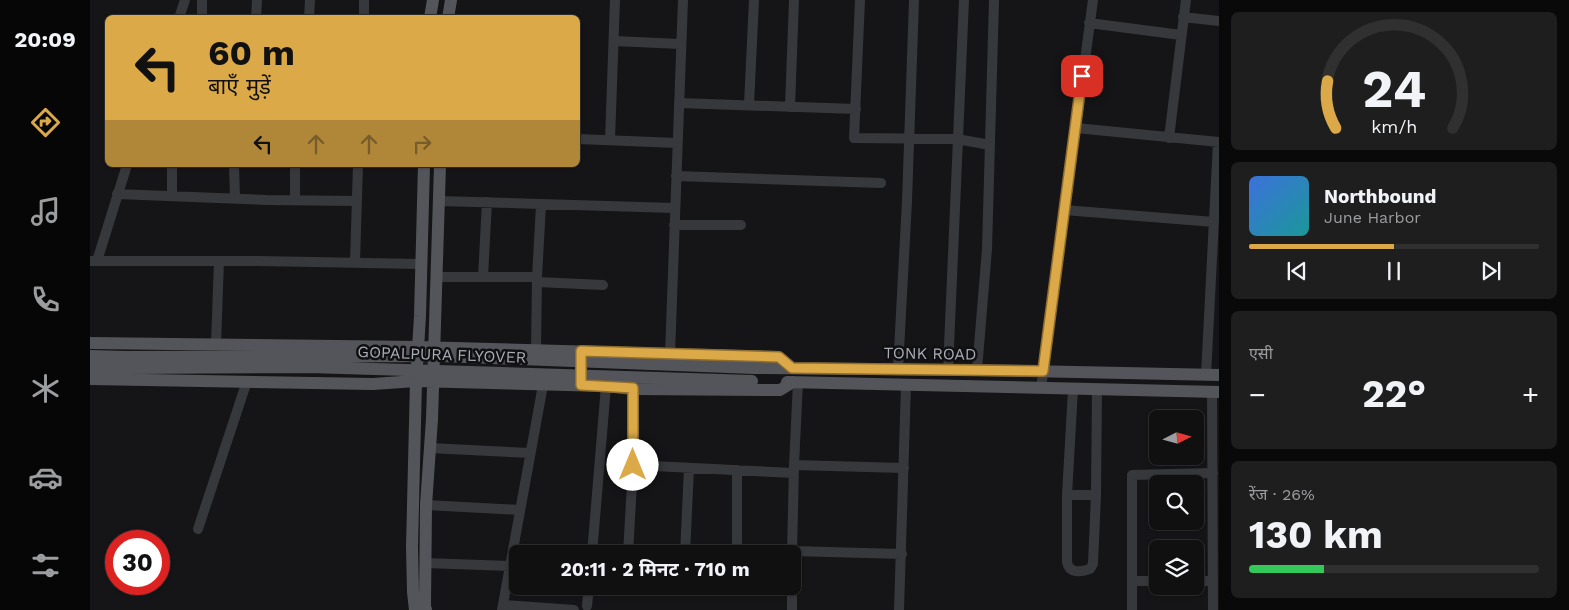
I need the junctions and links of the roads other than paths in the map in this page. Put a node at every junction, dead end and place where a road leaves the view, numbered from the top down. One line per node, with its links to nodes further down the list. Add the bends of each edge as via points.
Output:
1 (185, 0): 18 (street)
2 (202, 0): 19 (street)
3 (257, 0): 20 (street)
4 (310, 0): 21 (street)
5 (364, 0): 22 (street)
6 (433, 0): 23 (main road)
7 (451, 0): 24 (main road)
8 (616, 0): 29 (street)
9 (683, 0): 30 (street)
10 (754, 0): 32 (street)
11 (794, 0): 33 (street)
12 (860, 0): 34 (street)
13 (914, 0): 36 (street)
14 (964, 0): 39 (street)
15 (994, 0): 43 (street)
16 (1093, 0): 27 (street)
17 (1186, 0): 25 (street)
18 (180, 15)
19 (202, 15)
20 (256, 15)
21 (310, 15)
22 (364, 15)
23 (430, 15)
24 (448, 15)
25 (1184, 17): 26 (street); 28 (street)
26 (1219, 21)
27 (1090, 23): 28 (street); 35 (street)
28 (1181, 35): 37 (street)
29 (614, 41): 30 (street); 40 (street)
30 (681, 44): 31 (street)
31 (679, 103): 32 (street); 42 (street)
32 (749, 105): 33 (street)
33 (790, 106): 34 (street)
34 (856, 109): 36 (street, via 854,138)
35 (1076, 128): 37 (street); 62 (street)
36 (909, 138): 39 (street); 86 (street)
37 (1168, 138): 41 (street)
38 (580, 139): 40 (street)
39 (957, 139): 43 (street); 87 (street)
40 (610, 140): 42 (street)
41 (1219, 142): 63 (street)
42 (677, 143): 51 (street)
43 (990, 145): 88 (street, via 987,249)
44 (126, 167): 53 (street)
45 (172, 167): 54 (street)
46 (234, 167): 55 (street)
47 (294, 167): 56 (street)
48 (358, 167): 57 (street)
49 (424, 167): 70 (main road)
50 (440, 167): 58 (main road)
51 (676, 176): 52 (street); 61 (street)
52 (881, 183)
53 (117, 194): 54 (street); 67 (street)
54 (172, 196): 55 (street)
55 (235, 198): 56 (street)
56 (294, 200): 57 (street)
57 (357, 201): 69 (street)
58 (439, 201): 59 (street); 71 (main road)
59 (487, 202): 60 (street); 72 (street)
60 (541, 205): 61 (street); 73 (street)
61 (674, 208): 64 (street)
62 (1064, 210): 63 (street); 89 (street)
63 (1214, 222): 66 (street)
64 (674, 225): 65 (street); 82 (street)
65 (741, 225)
66 (1216, 255): 91 (street)
67 (94, 261): 68 (street)
68 (219, 261): 69 (street); 76 (street)
69 (355, 263): 70 (street)
70 (420, 264): 78 (main road)
71 (436, 277): 72 (street); 79 (main road)
72 (483, 277): 73 (street)
73 (537, 280): 74 (street); 80 (street)
74 (603, 285)
75 (90, 343): 76 (main road)
76 (216, 344): 77 (main road)
77 (317, 345): 78 (main road); 96 (main road)
78 (418, 347): 79 (main road); 95 (main road)
79 (434, 347): 80 (main road); 97 (main road)
80 (536, 350): 81 (main road)
81 (581, 351): 82 (main road); 100 (main road)
82 (670, 354): 85 (main road, via 779,357)
83 (90, 356): 90 (main road, GOPALPURA FLYOVER, bridge, via 441,356)
84 (90, 367): 90 (main road, GOPALPURA FLYOVER, bridge, via 320,367)
85 (792, 368): 86 (main road, TONK ROAD); 90 (main road, GOPALPURA FLYOVER)
86 (898, 369): 87 (main road, TONK ROAD)
87 (948, 370): 88 (main road, TONK ROAD)
88 (978, 370): 89 (main road, TONK ROAD)
89 (1043, 371): 91 (main road, TONK ROAD); 104 (street)
90 (753, 375): 98 (main road, GOPALPURA FLYOVER)
91 (1206, 375): 92 (main road, TONK ROAD)
92 (1219, 375)
93 (90, 379): 94 (main road)
94 (248, 381): 96 (main road); 120 (street)
95 (416, 381): 96 (main road, via 373,384); 97 (main road); 140 (main road, via 412,547)
96 (317, 382)
97 (433, 382): 99 (main road); 108 (main road)
98 (796, 382): 101 (main road, TONK ROAD); 103 (main road, via 780,390); 113 (street)
99 (543, 384): 100 (main road); 109 (street)
100 (581, 385): 102 (main road)
101 (906, 385): 104 (main road, TONK ROAD); 112 (street)
102 (606, 386): 103 (main road); 122 (street)
103 (633, 388): 110 (street)
104 (1040, 388): 105 (main road, TONK ROAD)
105 (1074, 389): 106 (main road, TONK ROAD); 116 (street)
106 (1097, 389): 107 (main road, TONK ROAD); 117 (street)
107 (1216, 391): 115 (street)
108 (429, 448): 109 (street); 118 (main road)
109 (530, 453): 119 (street)
110 (633, 465): 111 (street); 123 (street)
111 (689, 468): 114 (street); 124 (street)
112 (904, 468): 113 (street); 128 (street)
113 (794, 469): 114 (street); 126 (street)
114 (737, 470): 125 (street)
115 (1213, 473): 132 (street, via 1132,475); 135 (street)
116 (1067, 494): 117 (street); 117 (street, via 1067,562 1068,568 1075,571 1090,569 1092,564)
117 (1096, 494)
118 (426, 505): 119 (street); 129 (main road)
119 (520, 510): 121 (street)
120 (198, 529)
121 (514, 545)
122 (593, 545)
123 (629, 545)
124 (685, 545)
125 (737, 545)
126 (792, 545)
127 (801, 552): 128 (street)
128 (902, 554): 144 (street)
129 (425, 563): 130 (street); 141 (main road)
130 (509, 566)
131 (509, 572): 139 (street)
132 (1132, 581): 133 (street); 145 (street)
133 (1149, 581)
134 (1204, 581): 135 (street)
135 (1213, 581): 146 (street)
136 (588, 595): 138 (street)
137 (792, 595): 143 (street)
138 (587, 606)
139 (503, 608): 142 (street)
140 (415, 610)
141 (426, 610)
142 (574, 610)
143 (792, 610)
144 (899, 610)
145 (1132, 610)
146 (1213, 610)

